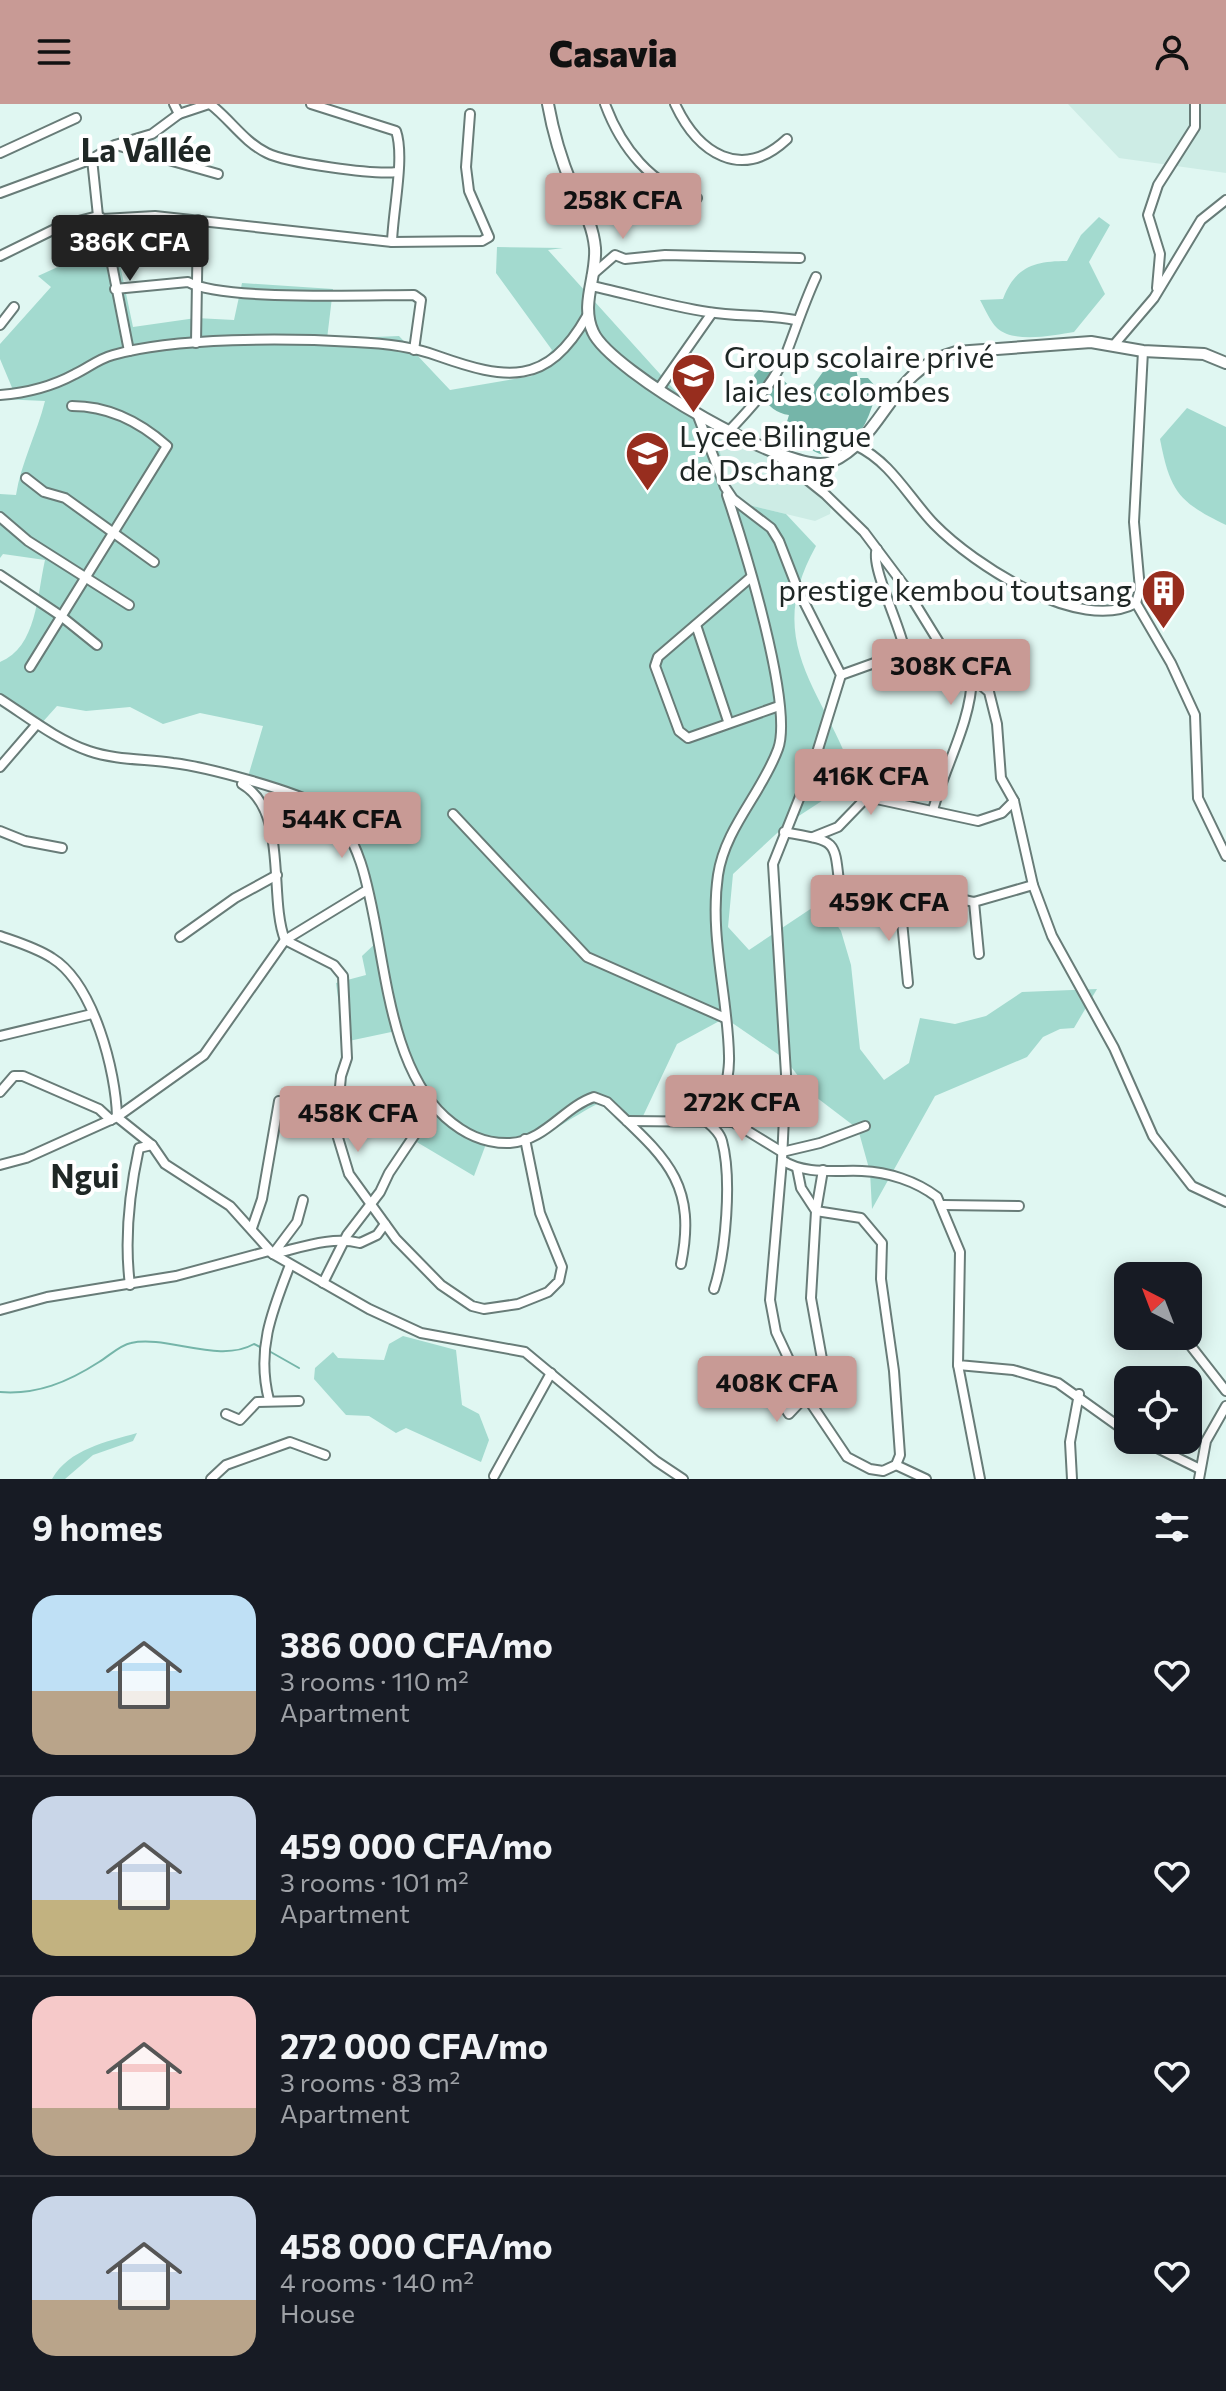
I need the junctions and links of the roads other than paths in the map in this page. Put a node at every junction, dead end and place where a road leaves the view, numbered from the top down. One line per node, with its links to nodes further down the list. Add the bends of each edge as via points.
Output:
1 (174, 104): 8 (street)
2 (209, 104): 8 (street); 15 (street, via 254,145 280,158 375,175)
3 (311, 104): 15 (street, via 396,131 402,148)
4 (548, 104): 26 (street, via 563,162 593,230)
5 (605, 104): 18 (street, via 640,168)
6 (675, 104): 11 (street, via 688,127 720,158 756,160 772,154)
7 (1195, 104): 28 (street, via 1195,127 1158,185 1148,215 1160,254)
8 (179, 114): 12 (street, via 152,134)
9 (470, 114): 22 (street, via 469,191 489,237)
10 (76, 118): 13 (street)
11 (787, 139)
12 (115, 145): 14 (street); 16 (street)
13 (0, 153)
14 (92, 159): 17 (street); 20 (street)
15 (397, 172): 22 (street)
16 (218, 174)
17 (0, 193)
18 (697, 198)
19 (1226, 200): 28 (street, via 1201,220)
20 (100, 218): 21 (street); 23 (street, via 63,225); 29 (street)
21 (198, 220): 22 (street); 27 (street)
22 (392, 242)
23 (0, 256)
24 (800, 258): 26 (street, via 615,255)
25 (816, 277): 33 (street)
26 (591, 281): 31 (street); 32 (street)
27 (197, 287): 29 (street, via 188,282); 35 (street); 37 (street, via 414,295 421,300)
28 (1157, 288): 36 (street)
29 (115, 289): 38 (street)
30 (14, 307): 34 (street)
31 (712, 313): 33 (street); 41 (street)
32 (587, 316): 37 (street, via 555,356 514,375 491,374); 41 (street, via 603,349)
33 (795, 320): 45 (street, via 785,357)
34 (0, 325)
35 (196, 343): 37 (street, via 356,342); 38 (street)
36 (1113, 346): 39 (street); 47 (street, via 1050,343 935,357 915,370)
37 (414, 350)
38 (129, 351): 42 (street, via 41,389)
39 (1143, 351): 40 (street, via 1204,354); 57 (street, via 1134,500 1140,580)
40 (1226, 363)
41 (658, 390): 44 (street)
42 (0, 395)
43 (72, 406): 51 (street, via 100,406 148,429 167,446)
44 (698, 416): 45 (street); 49 (street)
45 (729, 431): 46 (street)
46 (761, 444): 47 (street, via 812,466 830,463); 52 (street, via 838,505)
47 (857, 446): 57 (street, via 882,464 932,522 976,561 1043,596 1084,610 1122,611)
48 (26, 478): 51 (street)
49 (725, 487): 56 (street); 63 (street, via 771,528)
50 (0, 517): 54 (street, via 28,541)
51 (111, 531): 53 (street); 54 (street)
52 (877, 549): 63 (street, via 876,566 905,652); 64 (street, via 948,657)
53 (154, 562)
54 (85, 574): 58 (street); 59 (street)
55 (0, 575): 59 (street)
56 (750, 578): 60 (street); 66 (street)
57 (1136, 603): 78 (street, via 1195,715 1198,798)
58 (129, 605)
59 (61, 616): 61 (street); 62 (street)
60 (696, 625): 67 (street); 67 (street, via 658,657 655,666 683,735 688,738)
61 (97, 645)
62 (30, 667)
63 (841, 675): 75 (street, via 815,759)
64 (972, 677): 71 (street, via 993,701 1000,771); 72 (street, via 965,719)
65 (0, 699): 68 (street)
66 (779, 706): 67 (street); 90 (street, via 779,747 744,809 718,874 716,928)
67 (728, 721)
68 (37, 724): 69 (street); 70 (street, via 91,752 193,765)
69 (0, 767)
70 (231, 778): 79 (street, via 249,788 260,803); 81 (street, via 302,799 341,822)
71 (1014, 801): 72 (street, via 1002,813 978,821); 80 (street)
72 (933, 810): 76 (street, via 867,797 838,827)
73 (453, 814): 90 (street, via 587,957)
74 (0, 831): 77 (street)
75 (784, 832): 76 (street); 102 (street, via 772,882 786,1074)
76 (813, 837): 82 (street, via 837,852 840,891 847,897)
77 (62, 848)
78 (1226, 856)
79 (277, 875): 85 (street); 86 (street)
80 (1033, 885): 83 (street); 107 (street, via 1052,936 1114,1048 1153,1136 1192,1186)
81 (367, 890): 86 (street); 94 (street, via 396,1035)
82 (900, 901): 83 (street, via 945,897); 88 (street)
83 (974, 902): 87 (street)
84 (0, 936): 89 (street, via 54,959)
85 (180, 937)
86 (285, 940): 93 (street, via 334,965 343,976 347,1058); 95 (street, via 204,1055)
87 (979, 954)
88 (908, 983)
89 (92, 1014): 91 (street); 95 (street, via 116,1085)
90 (725, 1018): 98 (street, via 729,1059)
91 (0, 1036)
92 (0, 1092): 95 (street, via 14,1076 23,1076)
93 (337, 1106): 108 (street, via 344,1164); 113 (street, via 279,1101)
94 (434, 1106): 100 (street, via 470,1137 509,1143); 108 (street)
95 (114, 1119): 101 (street); 103 (street)
96 (626, 1121): 97 (street); 100 (street, via 594,1097); 116 (street, via 675,1173 684,1197)
97 (706, 1122): 98 (street); 120 (street, via 722,1138 726,1173 724,1247)
98 (718, 1122): 102 (street, via 750,1129)
99 (865, 1126): 102 (street)
100 (525, 1139): 112 (street, via 540,1213 562,1267 559,1281 548,1292 518,1304 472,1306 441,1285)
101 (152, 1145): 113 (street, via 165,1164 230,1206); 119 (street, via 139,1148 134,1171 127,1225)
102 (782, 1156): 104 (street); 129 (street, via 770,1313)
103 (0, 1165)
104 (797, 1168): 105 (street); 111 (street, via 801,1188)
105 (823, 1170): 109 (street, via 899,1177 925,1188); 111 (street)
106 (303, 1200): 115 (street, via 297,1222)
107 (1226, 1202)
108 (373, 1203): 112 (street); 114 (street)
109 (943, 1205): 110 (street); 123 (street, via 960,1252)
110 (1019, 1206)
111 (816, 1211): 128 (street, via 811,1298 822,1359); 137 (street, via 861,1218 882,1243 881,1279 900,1434)
112 (385, 1224): 114 (street, via 360,1243)
113 (252, 1228): 115 (street)
114 (345, 1241): 115 (street, via 319,1241); 118 (street)
115 (273, 1254): 117 (street); 119 (street)
116 (681, 1264)
117 (290, 1265): 118 (street); 130 (street, via 264,1339 262,1364)
118 (323, 1283): 125 (street, via 410,1329 525,1352)
119 (130, 1285): 121 (street)
120 (714, 1289)
121 (0, 1310)
122 (1194, 1350): 126 (street)
123 (958, 1365): 127 (street, via 1013,1370); 143 (street)
124 (756, 1372): 129 (street, via 789,1414)
125 (551, 1373): 139 (street); 141 (street)
126 (1226, 1391)
127 (1079, 1394): 134 (street); 144 (street, via 1070,1442)
128 (837, 1395)
129 (806, 1396): 137 (street, via 847,1457 870,1469)
130 (269, 1400): 131 (street); 133 (street, via 257,1402 240,1420)
131 (299, 1401)
132 (1226, 1406): 138 (street, via 1206,1441)
133 (226, 1414)
134 (1114, 1422)
135 (1165, 1454): 138 (street)
136 (325, 1455): 140 (street, via 290,1442 226,1465)
137 (896, 1465): 142 (street)
138 (1199, 1474)
139 (494, 1476)
140 (211, 1479)
141 (683, 1479)
142 (926, 1479)
143 (980, 1479)
144 (1072, 1479)

